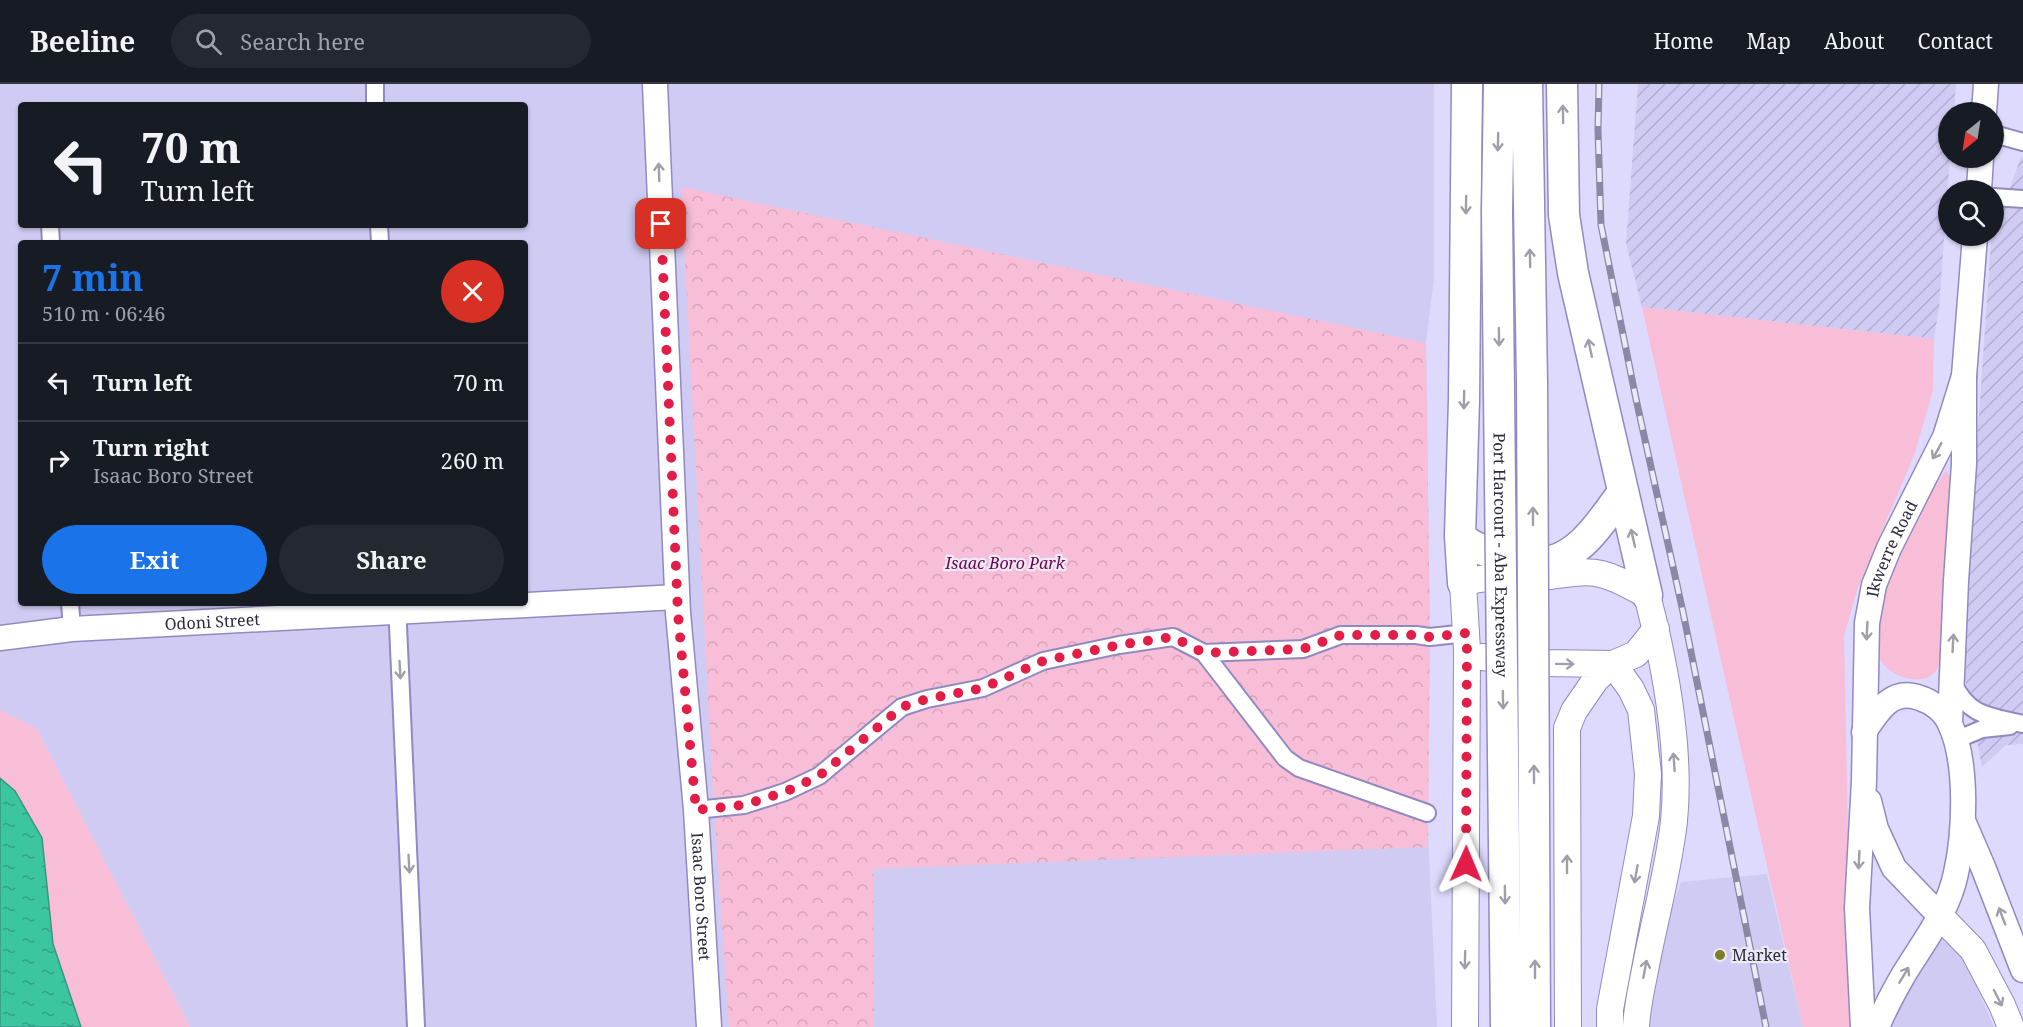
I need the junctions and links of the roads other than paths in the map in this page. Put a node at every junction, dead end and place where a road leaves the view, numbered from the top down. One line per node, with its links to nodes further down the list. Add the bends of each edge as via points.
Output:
1 (375, 84): 8 (street)
2 (655, 84): 20 (street, Isaac Boro Street, one-way to 2)
3 (1467, 84): 17 (highway, one-way to 17)
4 (1499, 84): 44 (highway, Port Harcourt - Aba Expressway, one-way to 44, bridge)
5 (1527, 84): 45 (highway, Port Harcourt - Aba Expressway, one-way to 5, bridge)
6 (1562, 84): 16 (highway, one-way to 6, via 1573,273 1566,226)
7 (1986, 84): 9 (street)
8 (375, 102)
9 (1985, 102)
10 (2004, 137): 11 (street)
11 (2023, 142)
12 (2004, 198): 13 (street)
13 (2023, 199)
14 (1974, 246): 15 (street, Ikwerre Road)
15 (1964, 376): 31 (street, Ikwerre Road, one-way to 15, via 1964,464); 34 (street, Ikwerre Road, one-way to 34, via 1945,437 1888,548 1874,585 1867,623)
16 (1623, 492): 17 (highway, via 1586,540 1569,554 1544,562 1477,549); 19 (highway, one-way to 16)
17 (1460, 536): 18 (highway)
18 (1464, 583): 19 (main road, via 1481,578 1599,573); 28 (main road)
19 (1647, 595): 26 (main road)
20 (677, 597): 21 (street, Odoni Street); 36 (street, Isaac Boro Street)
21 (528, 602)
22 (70, 606): 25 (street)
23 (426, 606): 24 (street, Odoni Street)
24 (398, 607): 25 (street, Odoni Street); 41 (street, one-way to 41)
25 (72, 629): 27 (street, Odoni Street)
26 (1656, 629): 30 (main road, via 1636,654); 48 (main road, one-way to 26, via 1674,821 1671,724)
27 (0, 638)
28 (1467, 641): 29 (street, via 1416,635 1341,635 1303,649); 30 (main road, one-way to 30, via 1477,656 1493,659); 43 (main road, one-way to 43)
29 (1204, 653): 36 (street, via 1173,637 1043,661 983,688 902,707 819,776 785,792 744,805); 37 (street, via 1285,758 1299,768)
30 (1613, 664): 46 (main road, one-way to 30, via 1568,728 1584,695); 47 (main road, one-way to 47, via 1641,710 1648,774 1646,816 1610,1009)
31 (1951, 679): 32 (street, via 1960,699 1969,707 1983,715); 33 (street, Ikwerre Road)
32 (2023, 724): 33 (street)
33 (1953, 731): 34 (street, via 1938,707 1908,694 1896,697 1879,710); 38 (street, Ikwerre Road, via 1961,764)
34 (1864, 732): 35 (street, Ikwerre Road)
35 (1864, 781): 39 (street, via 1876,829 1894,868); 49 (street, Ikwerre Road, one-way to 49, via 1857,908)
36 (696, 810): 42 (street, Isaac Boro Street)
37 (1427, 813)
38 (1964, 823): 39 (street, Ikwerre Road, via 1956,874); 40 (street, Ikwerre Road, one-way to 38)
39 (1941, 917): 50 (street, Ikwerre Road, one-way to 39, via 1905,972); 51 (main road, one-way to 51, via 1973,950)
40 (2023, 970)
41 (416, 1027)
42 (709, 1027)
43 (1465, 1027)
44 (1506, 1027)
45 (1535, 1027)
46 (1568, 1027)
47 (1610, 1027)
48 (1636, 1027)
49 (1863, 1027)
50 (1877, 1027)
51 (2011, 1027)

